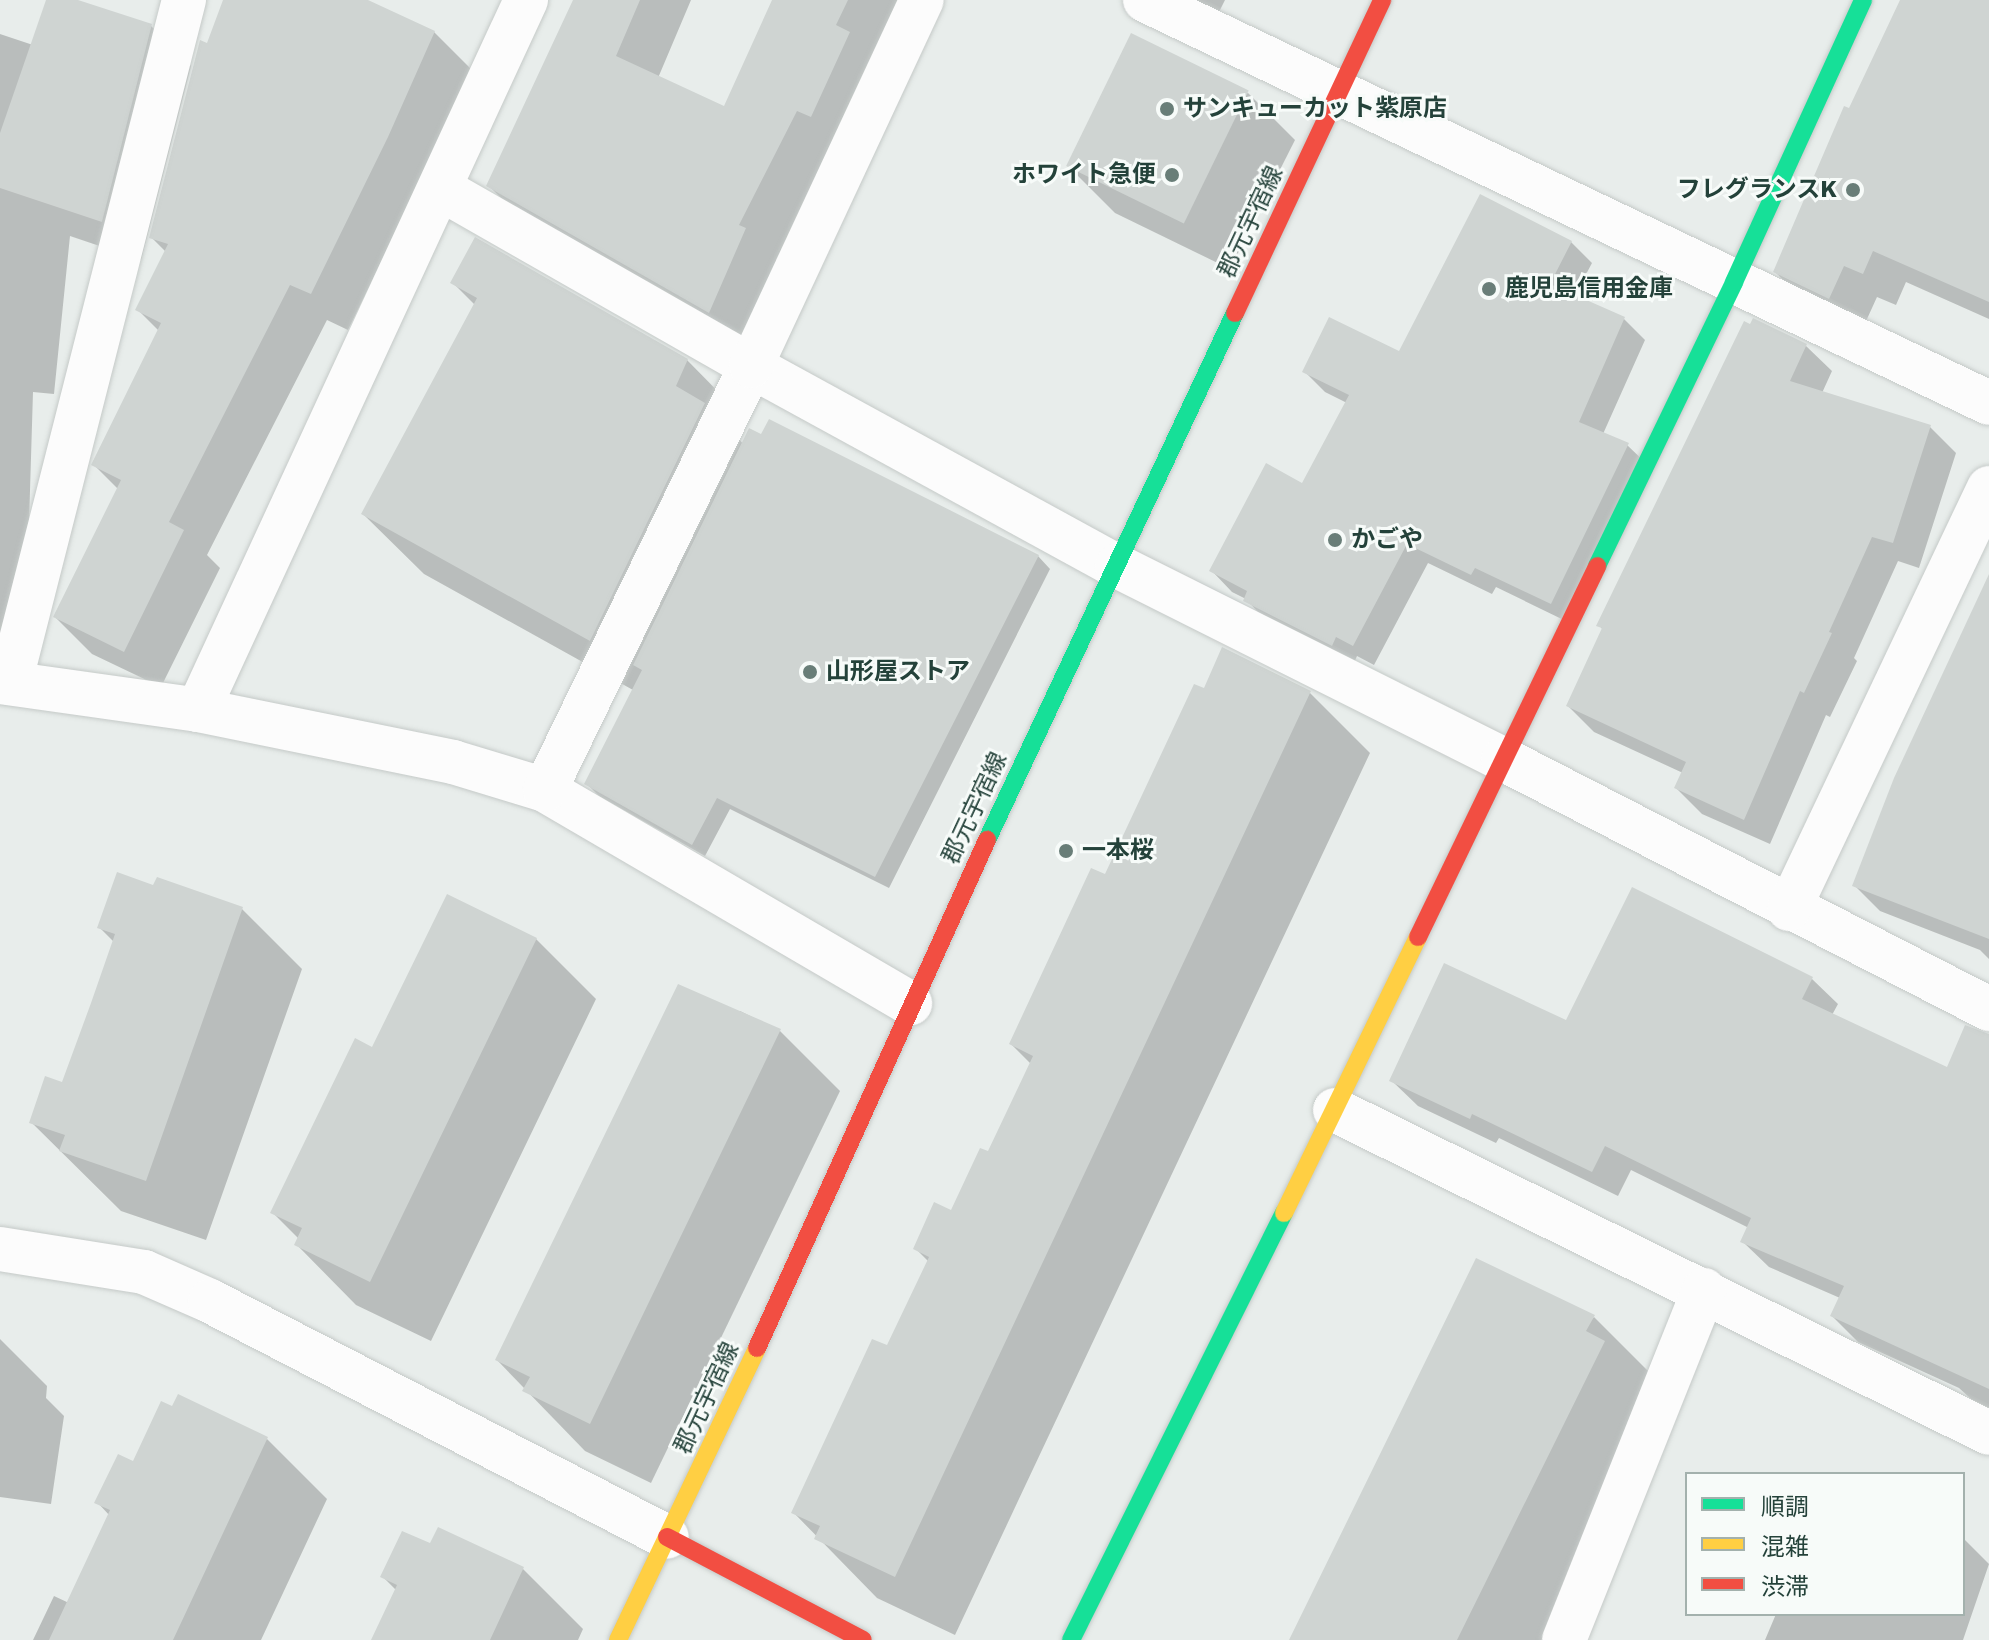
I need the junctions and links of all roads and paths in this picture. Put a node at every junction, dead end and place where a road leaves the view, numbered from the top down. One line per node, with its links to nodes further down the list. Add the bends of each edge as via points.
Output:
1 (184, 0): 14 (street)
2 (526, 0): 8 (street)
3 (922, 0): 10 (street)
4 (1145, 0): 7 (street)
5 (1382, 0): 7 (street, 郡元宇宿線)
6 (1863, 0): 9 (street)
7 (1338, 94): 9 (street); 13 (street, 郡元宇宿線)
8 (441, 189): 10 (street); 15 (street)
9 (1734, 282): 11 (street); 16 (street)
10 (751, 366): 13 (street); 17 (street)
11 (1989, 403)
12 (1989, 488): 18 (street)
13 (1117, 566): 16 (street); 19 (street, 郡元宇宿線)
14 (5, 683): 15 (street)
15 (198, 710): 17 (street, via 453,762)
16 (1503, 759): 18 (street); 21 (street)
17 (545, 790): 19 (street)
18 (1789, 909): 20 (street)
19 (910, 1003): 25 (street, 郡元宇宿線)
20 (1989, 1009)
21 (1335, 1110): 23 (street); 28 (street)
22 (0, 1249): 25 (street, via 144,1272)
23 (1704, 1290): 24 (street); 29 (street)
24 (1989, 1433)
25 (667, 1537): 26 (street, 郡元宇宿線); 27 (street)
26 (618, 1640)
27 (863, 1640)
28 (1071, 1640)
29 (1564, 1640)

